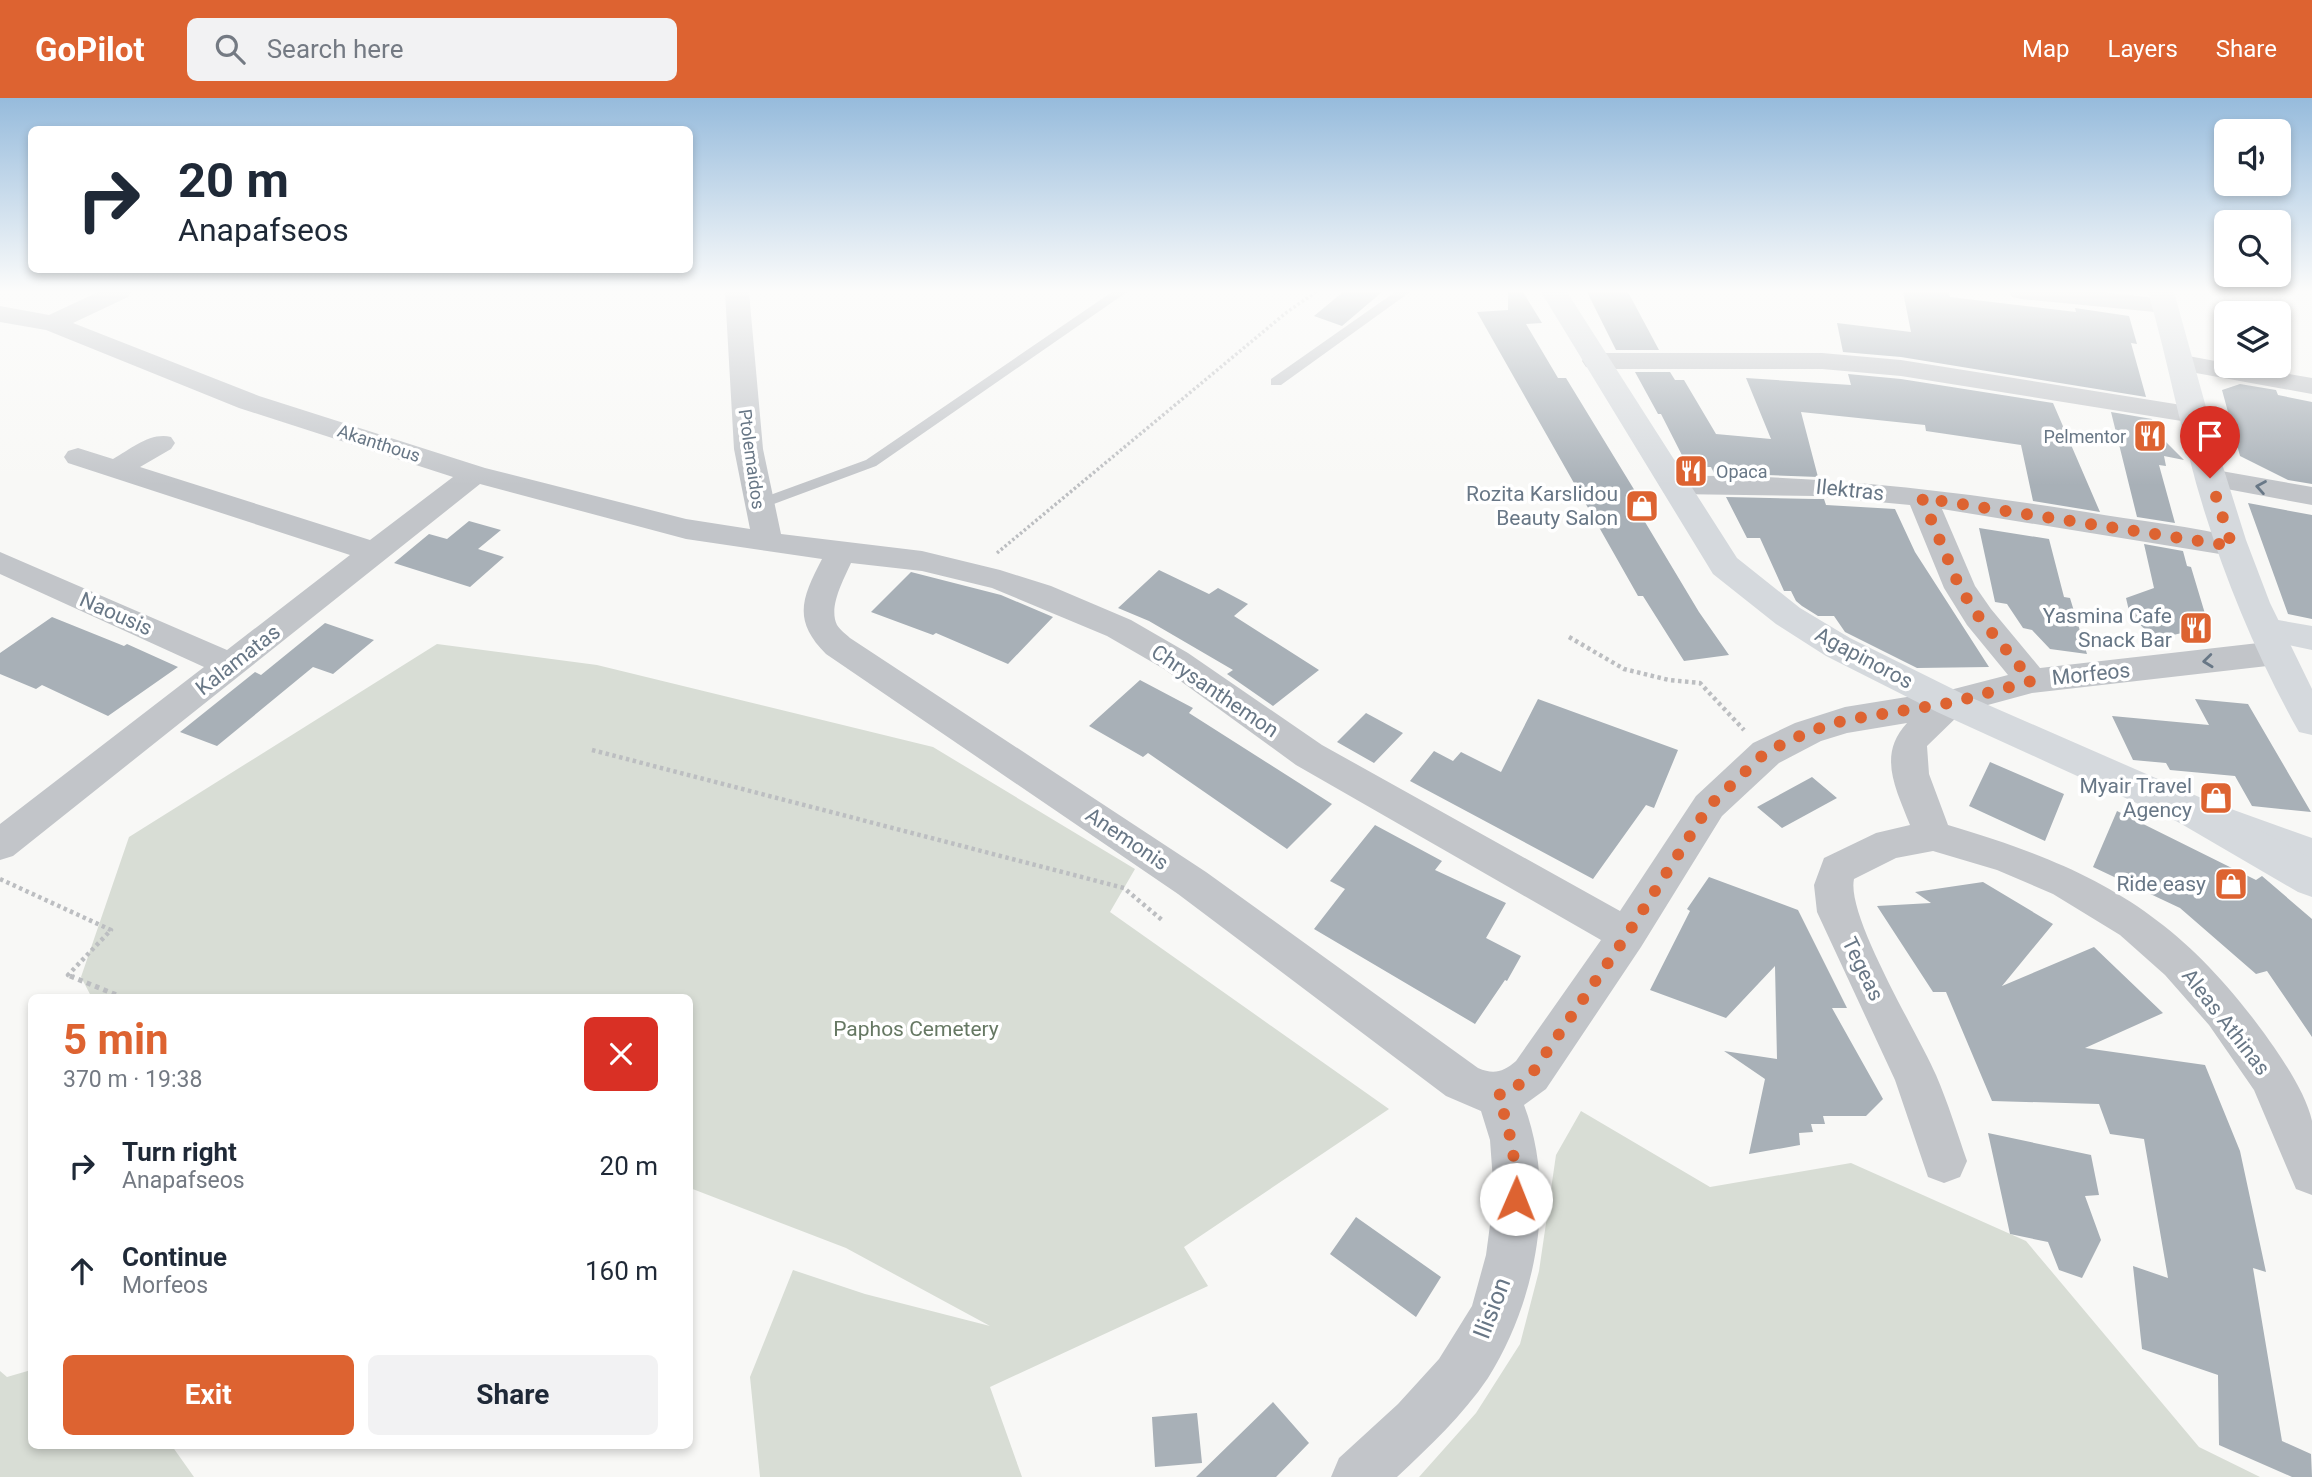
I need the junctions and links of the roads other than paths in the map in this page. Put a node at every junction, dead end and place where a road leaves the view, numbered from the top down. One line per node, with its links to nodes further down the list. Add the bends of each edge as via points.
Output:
1 (135, 356): 15 (street, Akanthous, via 249,402)
2 (741, 356): 20 (street, Ptolemaidos)
3 (1027, 356): 20 (lane, via 871,463)
4 (1312, 356): 9 (lane)
5 (1592, 356): 7 (main road, Agapinoros)
6 (2181, 356): 8 (main road)
7 (1595, 361): 11 (street, via 1836,362 1901,368); 17 (main road, Agapinoros)
8 (2183, 363): 10 (street); 11 (main road)
9 (1276, 382)
10 (2312, 386)
11 (2194, 415): 16 (main road)
12 (161, 443): 14 (street)
13 (78, 457): 14 (street)
14 (116, 469): 23 (street)
15 (475, 474): 21 (street, Akanthous, via 687,529); 23 (street, Kalamatas)
16 (2210, 478): 18 (street, one-way to 16); 22 (main road)
17 (1674, 485): 19 (street, Ilektras, via 1818,485); 31 (main road, Agapinoros, via 1725,566 1757,593 1838,647)
18 (2312, 496)
19 (1922, 498): 22 (street, Ilektras); 30 (street, via 1960,588)
20 (757, 505): 21 (street, Ptolemaidos)
21 (768, 540): 24 (street, Chrysanthemon)
22 (2232, 546): 27 (main road)
23 (373, 552): 29 (street, Kalamatas)
24 (841, 552): 38 (street, Chrysanthemon, via 922,561 973,573 1040,594 1119,628 1176,661 1310,755); 39 (street, Anemonis, via 819,615 826,634 838,646 1192,883 1462,1082)
25 (0, 562): 29 (street, Naousis)
26 (2312, 638): 27 (main road)
27 (2272, 642): 28 (main road); 30 (street, Morfeos, one-way to 30); 32 (main road)
28 (2312, 651)
29 (232, 666): 35 (street, Kalamatas)
30 (2032, 681): 31 (street, Morfeos)
31 (1950, 703): 33 (main road, Agapinoros); 34 (street, via 1910,744 1908,754 1908,767); 38 (street, Morfeos, via 1845,720 1766,752 1709,806)
32 (2312, 722)
33 (2192, 811): 36 (main road, Agapinoros); 37 (main road)
34 (1933, 836): 40 (street, Tegeas, via 1889,844 1838,869 1831,885 1843,927 1916,1079); 41 (street, Aleas Athinas, via 2007,858 2067,883 2134,923 2180,962 2224,1012 2271,1078)
35 (3, 839)
36 (2312, 855)
37 (2312, 880)
38 (1627, 935): 39 (street, Morfeos, via 1531,1075)
39 (1498, 1095): 42 (street, Ilision, via 1513,1138 1516,1165 1512,1240 1491,1320 1470,1360 1441,1395)
40 (1944, 1161)
41 (2312, 1173)
42 (1358, 1477)

